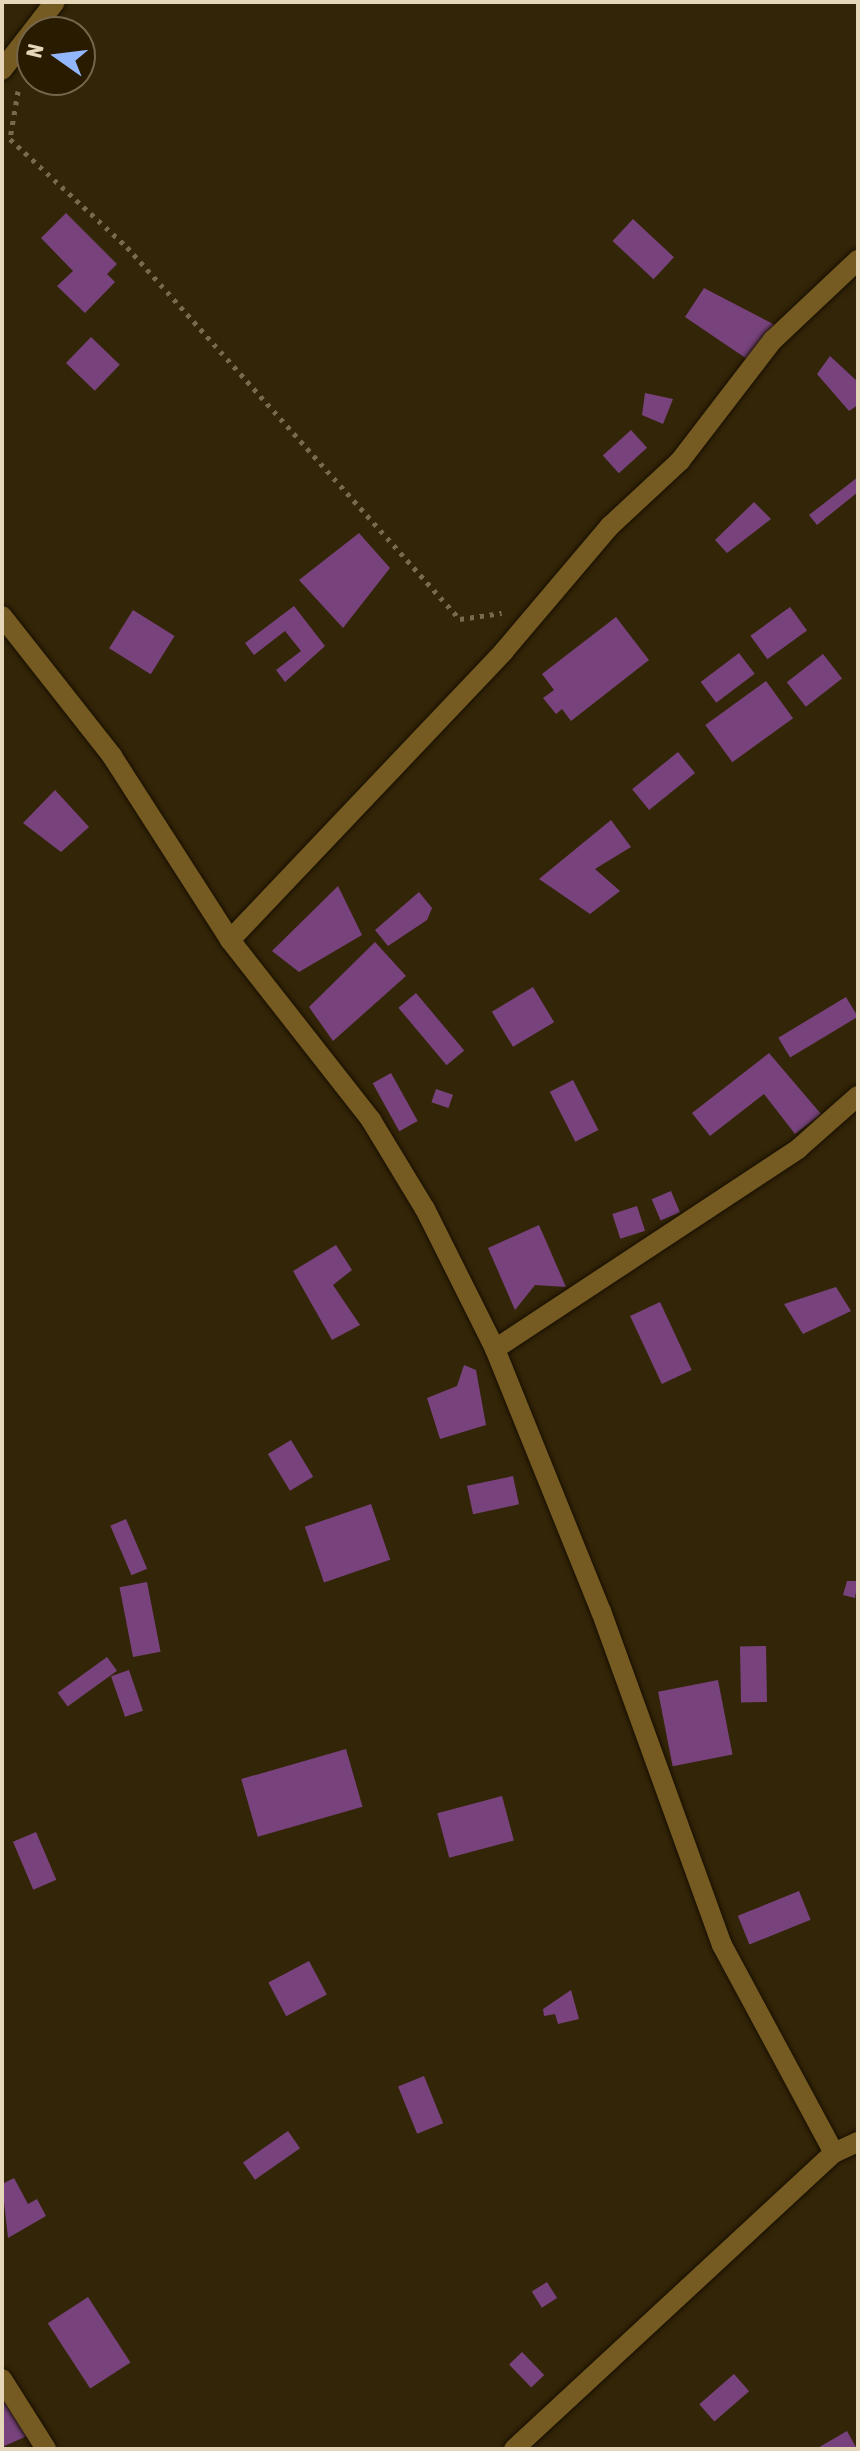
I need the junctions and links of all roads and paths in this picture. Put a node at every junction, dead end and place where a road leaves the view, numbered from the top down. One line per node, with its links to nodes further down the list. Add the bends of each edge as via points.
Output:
1 (16, 52): 2 (street)
2 (2, 70)
3 (17, 96): 5 (path, via 10,139 127,247 460,619)
4 (858, 260): 5 (street, via 773,340 680,461 610,526)
5 (542, 606): 7 (street)
6 (2, 616): 7 (street, via 112,756)
7 (230, 940): 9 (street, via 371,1120)
8 (858, 1096): 9 (street, via 798,1149)
9 (495, 1349): 11 (street, via 601,1611 722,1945)
10 (858, 2142): 11 (street)
11 (834, 2153): 14 (street)
12 (2, 2379): 13 (street)
13 (46, 2449)
14 (514, 2449)

